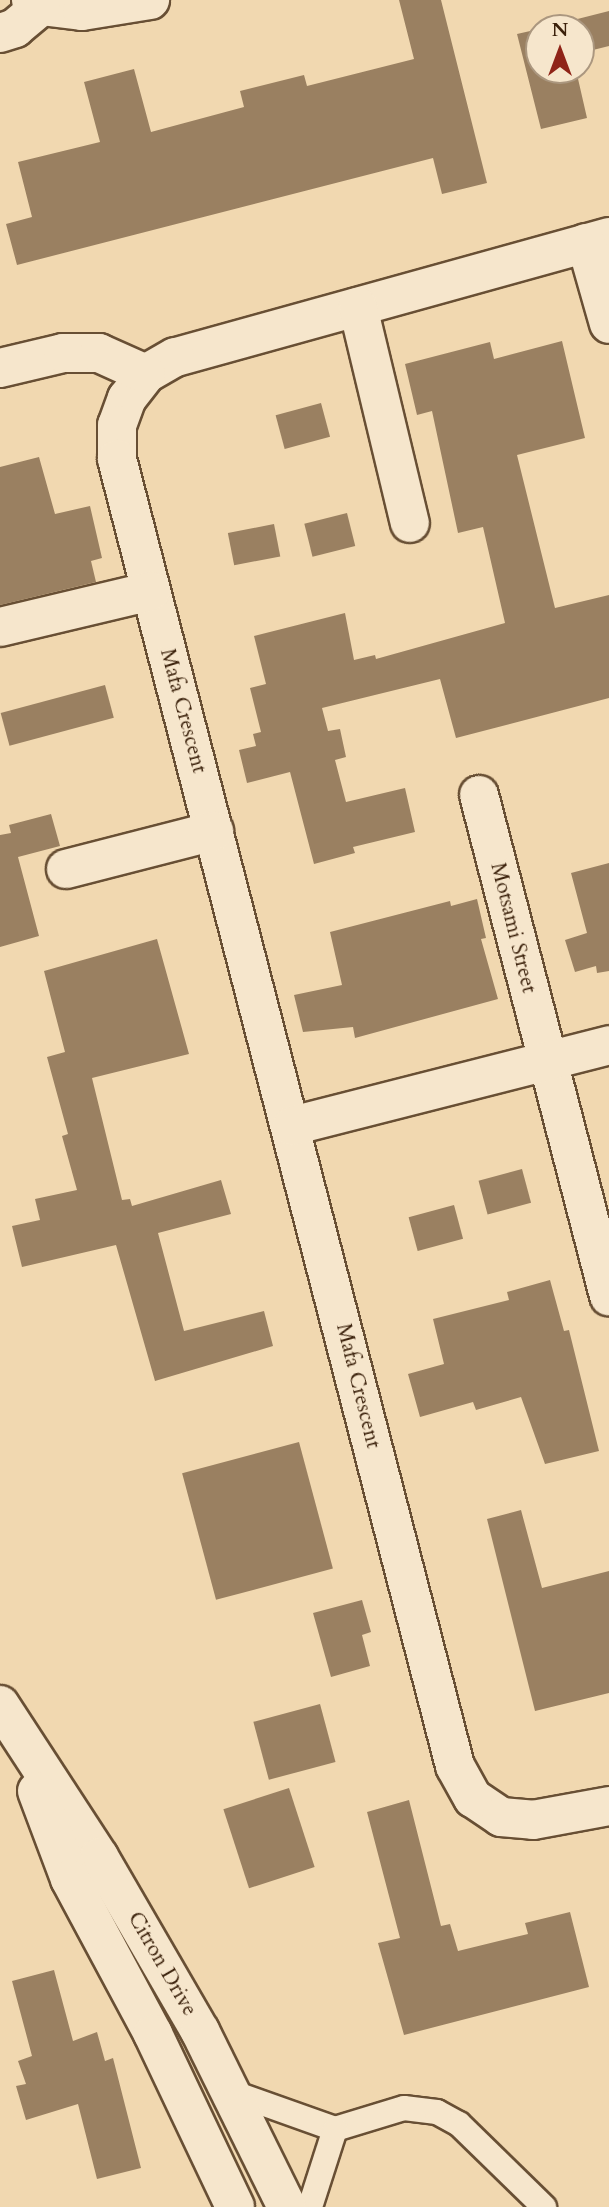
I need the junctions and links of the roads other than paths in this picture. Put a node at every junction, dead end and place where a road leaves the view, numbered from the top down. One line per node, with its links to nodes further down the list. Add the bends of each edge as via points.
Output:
1 (150, 0): 2 (street, via 82,11)
2 (36, 3): 3 (street, via 15,28)
3 (0, 33)
4 (598, 240): 5 (street, Mafa Crescent); 6 (street, Mafa Crescent)
5 (358, 307): 8 (street, Mafa Crescent, via 175,357); 9 (street)
6 (609, 324)
7 (0, 368): 8 (street, via 62,353 99,353)
8 (146, 374): 10 (street, Mafa Crescent, via 127,398 117,425 117,459)
9 (410, 523)
10 (151, 590): 11 (street); 13 (street, Mafa Crescent)
11 (0, 627)
12 (479, 795): 16 (street, Motsami Street)
13 (214, 831): 14 (street); 17 (street, Mafa Crescent)
14 (66, 869)
15 (609, 1045): 16 (street)
16 (547, 1061): 17 (street); 18 (street, Motsami Street)
17 (292, 1126): 20 (street, Mafa Crescent, via 455,1766 473,1798 501,1817 533,1820)
18 (609, 1296)
19 (8, 1719): 21 (street, Citron Drive, via 99,1857); 23 (street, Citron Drive, via 70,1879 153,2034)
20 (609, 1806)
21 (231, 2092): 22 (lane); 24 (street, Citron Drive)
22 (335, 2129): 25 (lane); 26 (lane, via 404,2108 437,2112 459,2124)
23 (235, 2207)
24 (287, 2207)
25 (310, 2207)
26 (544, 2207)

